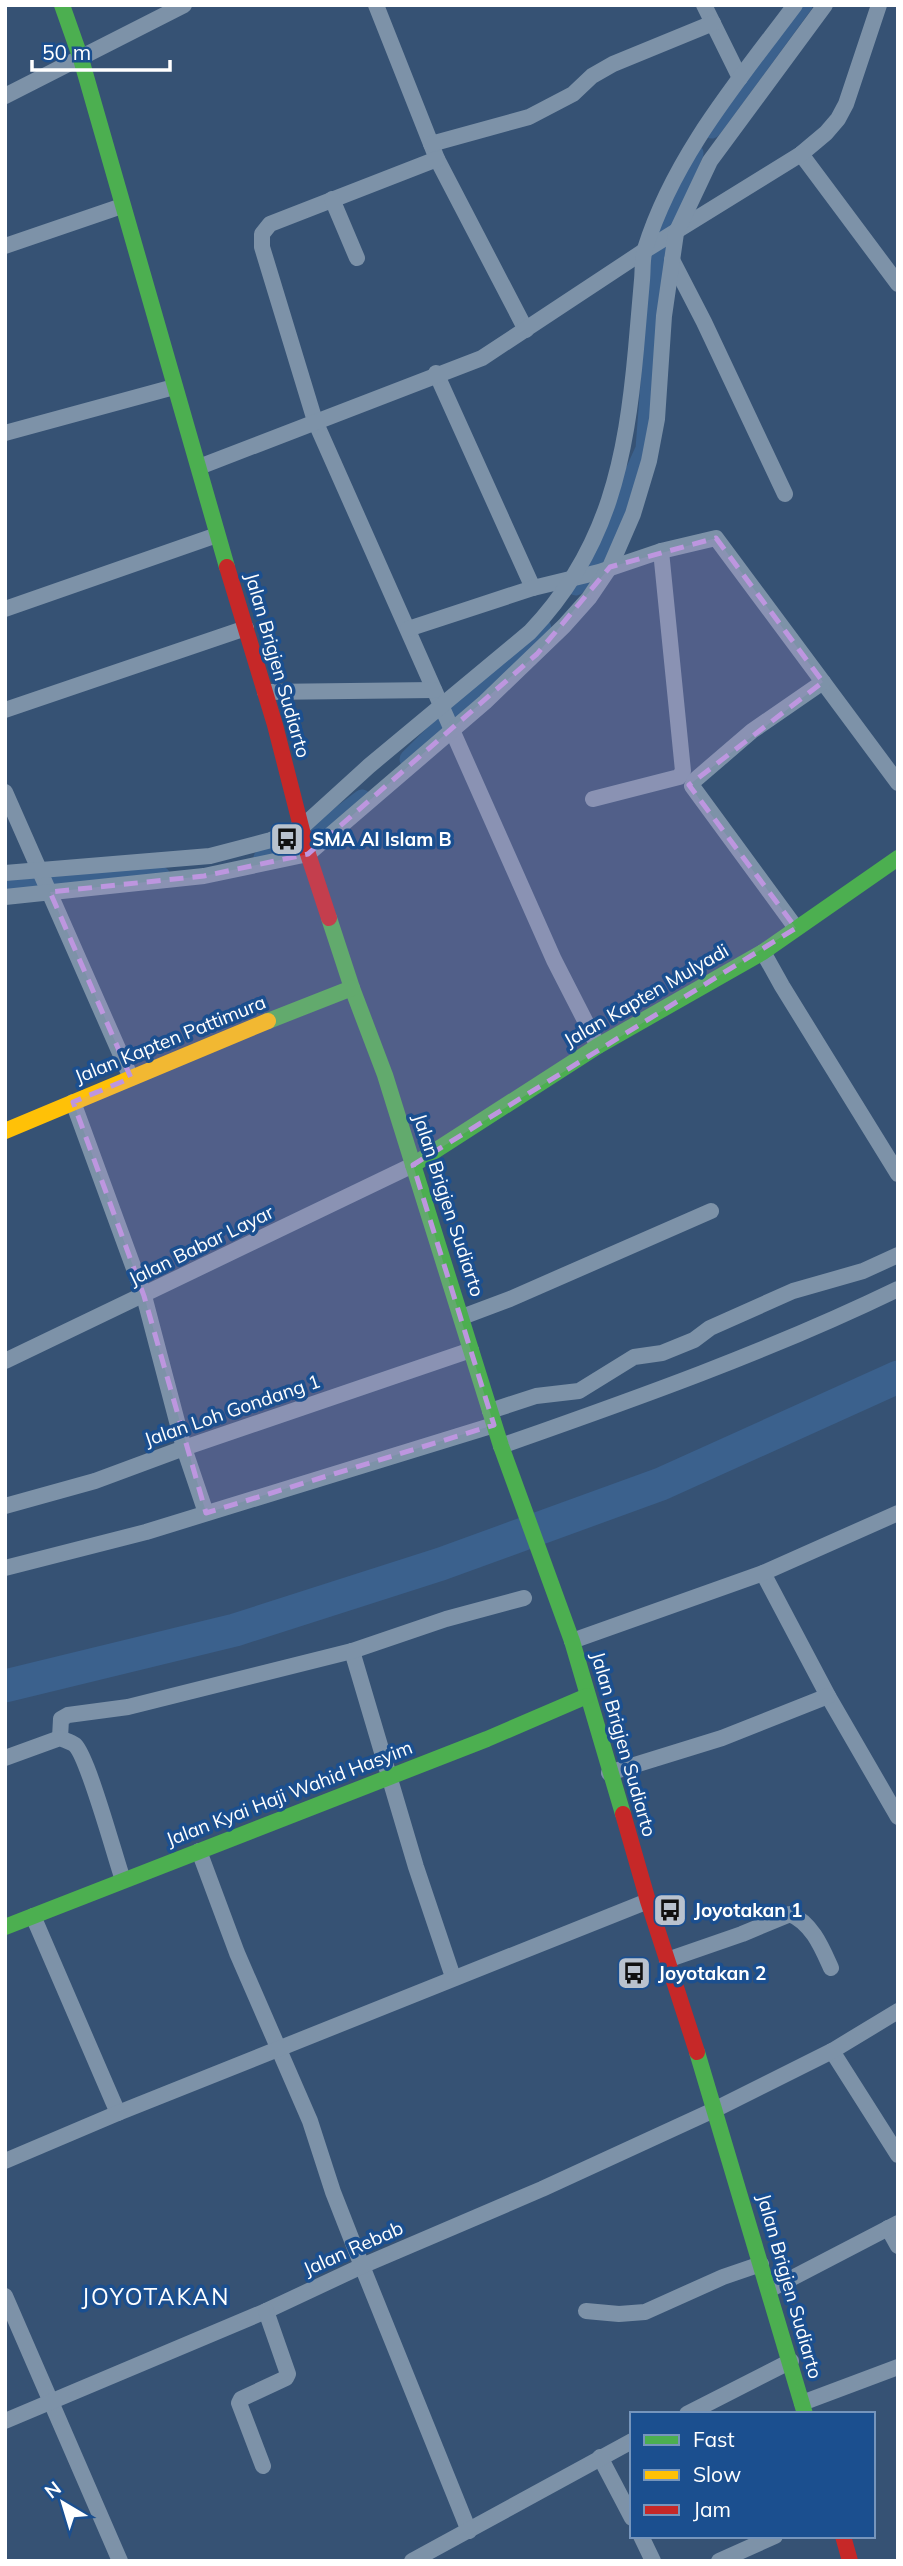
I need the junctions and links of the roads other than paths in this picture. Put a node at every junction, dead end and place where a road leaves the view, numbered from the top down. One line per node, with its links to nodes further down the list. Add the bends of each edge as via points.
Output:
1 (62, 5): 9 (main road, Jalan Brigjen Sudiarto)
2 (184, 5): 9 (street)
3 (376, 5): 12 (street)
4 (705, 5): 8 (street)
5 (795, 5): 10 (street)
6 (825, 5): 16 (street, via 710,161)
7 (879, 5): 13 (street, via 838,120)
8 (713, 23): 10 (street); 12 (street, via 612,64 573,94 529,117)
9 (81, 59): 11 (street); 15 (main road, Jalan Brigjen Sudiarto)
10 (740, 78): 18 (street, via 679,168)
11 (5, 96)
12 (434, 152): 14 (street); 22 (street)
13 (801, 153): 16 (street); 21 (street)
14 (332, 199): 19 (street); 25 (street, via 270,224 262,234 262,247)
15 (122, 206): 17 (street); 24 (main road, Jalan Brigjen Sudiarto)
16 (674, 234): 18 (street); 20 (street)
17 (5, 246)
18 (648, 249): 22 (street); 32 (street, via 622,457 614,489)
19 (357, 258)
20 (671, 259): 28 (street); 31 (street, via 649,461 634,514)
21 (898, 284)
22 (526, 330): 23 (street, via 482,358)
23 (436, 373): 25 (street); 33 (street)
24 (174, 387): 26 (street); 27 (main road, Jalan Brigjen Sudiarto)
25 (315, 421): 27 (street); 36 (street)
26 (5, 433)
27 (199, 467): 29 (main road, Jalan Brigjen Sudiarto)
28 (785, 494)
29 (217, 535): 34 (street); 35 (main road, Jalan Brigjen Sudiarto)
30 (660, 551): 31 (street); 37 (street, via 713,538 719,541); 44 (street, via 683,771 679,777)
31 (604, 569): 32 (street); 41 (street, via 589,598 537,654)
32 (574, 578): 33 (street); 41 (street, via 551,609)
33 (533, 588): 36 (street)
34 (5, 609)
35 (246, 628): 39 (main road, Jalan Brigjen Sudiarto); 40 (street)
36 (408, 629): 38 (street)
37 (823, 682): 42 (street); 51 (street, via 752,732 692,786)
38 (433, 690): 39 (street); 41 (street)
39 (265, 692): 45 (main road, Jalan Brigjen Sudiarto)
40 (5, 710)
41 (448, 718): 45 (street); 45 (street, via 369,766); 54 (street, via 554,960)
42 (898, 783)
43 (5, 792): 47 (street)
44 (593, 799)
45 (304, 841): 47 (street, via 271,840 210,856); 49 (street, via 204,876); 53 (main road, Jalan Brigjen Sudiarto)
46 (898, 858): 51 (main road, Jalan Kapten Mulyadi)
47 (41, 871): 48 (street); 49 (street)
48 (5, 873)
49 (50, 891): 50 (street); 55 (street)
50 (5, 897)
51 (796, 928): 52 (main road, Jalan Kapten Mulyadi)
52 (764, 952): 54 (main road, Jalan Kapten Mulyadi); 59 (street)
53 (352, 988): 55 (main road, Jalan Kapten Pattimura); 58 (main road, Jalan Brigjen Sudiarto)
54 (598, 1046): 58 (main road, Jalan Kapten Mulyadi)
55 (131, 1078): 56 (main road, Jalan Kapten Pattimura)
56 (73, 1102): 57 (main road, Jalan Kapten Pattimura); 63 (street)
57 (5, 1131)
58 (413, 1165): 63 (street, Jalan Babar Layar); 64 (main road, Jalan Brigjen Sudiarto)
59 (898, 1174)
60 (711, 1211): 64 (street)
61 (898, 1255): 67 (street, via 793,1292 662,1353 634,1357 579,1391 536,1396)
62 (898, 1289): 68 (street, via 675,1383)
63 (144, 1296): 66 (street, Jalan Babar Layar); 69 (street)
64 (462, 1317): 65 (main road, Jalan Brigjen Sudiarto)
65 (471, 1350): 67 (main road, Jalan Brigjen Sudiarto); 69 (street, Jalan Loh Gondang 1)
66 (5, 1361)
67 (492, 1418): 68 (main road, Jalan Brigjen Sudiarto); 71 (street)
68 (501, 1446): 77 (main road, Jalan Brigjen Sudiarto)
69 (184, 1447): 70 (street, Jalan Loh Gondang 1, via 95,1481); 71 (street)
70 (5, 1506)
71 (206, 1513): 74 (street)
72 (893, 1515): 73 (street); 75 (street)
73 (898, 1532)
74 (5, 1568)
75 (763, 1573): 77 (street); 80 (street)
76 (524, 1598): 78 (street)
77 (572, 1641): 79 (main road, Jalan Brigjen Sudiarto)
78 (352, 1651): 81 (street, via 128,1707 68,1715 61,1719); 84 (street)
79 (587, 1696): 83 (main road, Jalan Brigjen Sudiarto); 84 (main road, Jalan Kyai Haji Wahid Hasyim)
80 (828, 1696): 83 (street, via 722,1738); 85 (street)
81 (60, 1738): 82 (street); 87 (street, via 80,1754)
82 (5, 1758)
83 (609, 1773): 88 (main road, Jalan Brigjen Sudiarto)
84 (388, 1777): 86 (main road, Jalan Kyai Haji Wahid Hasyim); 93 (street)
85 (898, 1817)
86 (200, 1851): 87 (main road, Jalan Kyai Haji Wahid Hasyim); 95 (street, via 237,1953)
87 (122, 1880): 89 (main road, Jalan Kyai Haji Wahid Hasyim)
88 (648, 1901): 91 (main road, Jalan Brigjen Sudiarto); 93 (street)
89 (33, 1916): 90 (main road, Jalan Kyai Haji Wahid Hasyim); 98 (street)
90 (5, 1927)
91 (667, 1960): 92 (street, via 790,1914 804,1922); 97 (main road, Jalan Brigjen Sudiarto)
92 (831, 1968)
93 (453, 1977): 95 (street)
94 (897, 2014): 96 (street, Jalan Rebab)
95 (279, 2048): 98 (street); 104 (street)
96 (832, 2050): 97 (street, Jalan Rebab); 99 (street)
97 (716, 2109): 103 (main road, Jalan Brigjen Sudiarto); 104 (street, Jalan Rebab)
98 (118, 2113): 100 (street)
99 (898, 2155)
100 (5, 2161)
101 (893, 2225): 102 (street); 105 (street)
102 (898, 2246)
103 (761, 2264): 105 (main road, Jalan Brigjen Sudiarto); 108 (street, via 645,2312)
104 (362, 2266): 107 (street, Jalan Rebab); 119 (street)
105 (769, 2290): 109 (main road, Jalan Brigjen Sudiarto)
106 (5, 2296): 111 (street)
107 (266, 2311): 111 (street, Jalan Rebab); 117 (street, via 288,2374 239,2403)
108 (586, 2311)
109 (790, 2361): 112 (main road, Jalan Brigjen Sudiarto); 113 (street)
110 (898, 2368): 112 (street)
111 (49, 2402): 114 (street, Jalan Rebab); 123 (street)
112 (804, 2409)
113 (691, 2412)
114 (5, 2421)
115 (630, 2442): 116 (street)
116 (600, 2457): 118 (street); 119 (street)
117 (263, 2466)
118 (630, 2514)
119 (469, 2531): 124 (street)
120 (642, 2538): 125 (street)
121 (771, 2538): 126 (street)
122 (844, 2538): 127 (main road)
123 (120, 2561)
124 (412, 2561)
125 (653, 2561)
126 (719, 2561)
127 (850, 2561)

